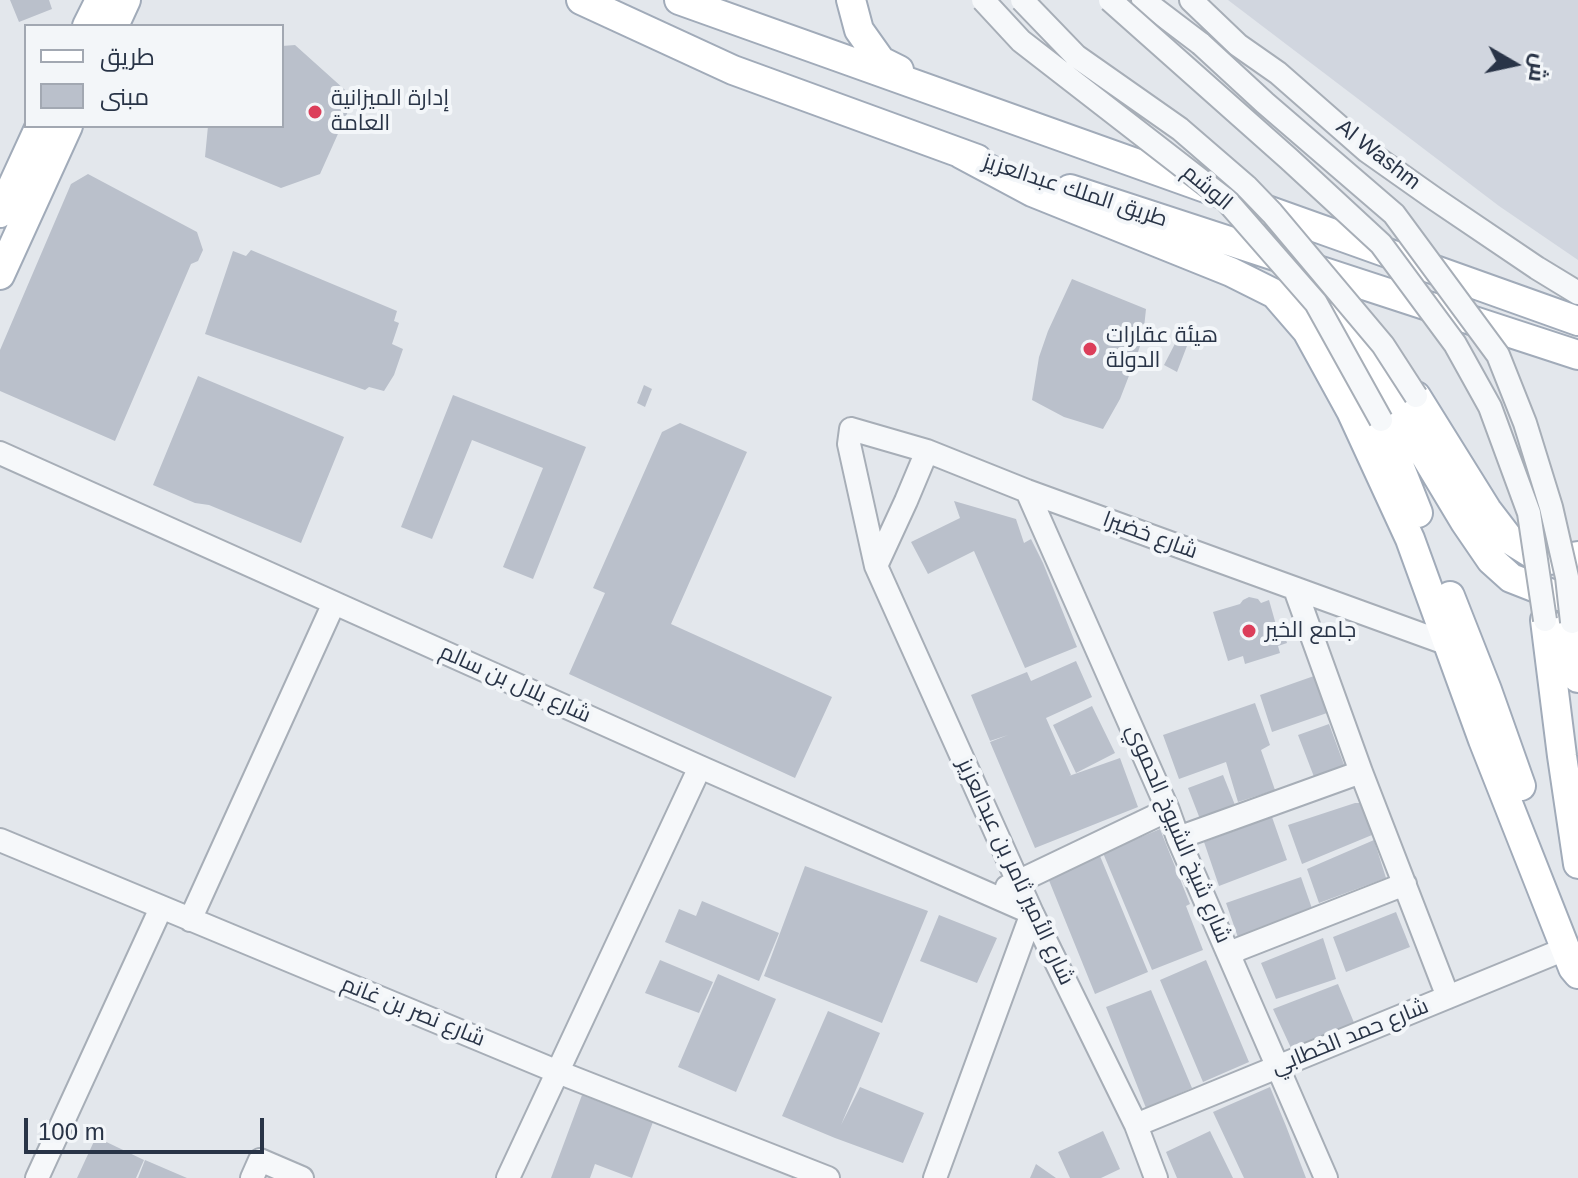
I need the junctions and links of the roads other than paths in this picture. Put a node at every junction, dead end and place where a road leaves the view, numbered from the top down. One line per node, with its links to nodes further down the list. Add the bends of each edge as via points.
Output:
1 (100, 0): 12 (main road)
2 (126, 0): 13 (main road)
3 (581, 0): 18 (main road, طريق الملك عبدالعزيز, via 733,70)
4 (679, 0): 15 (main road, طريق الملك عبدالعزيز)
5 (851, 0): 15 (main road, via 859,30 881,61)
6 (983, 0): 22 (street, الوشم, bridge, via 1021,41 1226,200)
7 (1022, 0): 27 (street, bridge, via 1076,56 1180,129 1246,186 1383,345)
8 (1110, 0): 38 (street, bridge, via 1381,244 1455,344 1490,407 1529,513)
9 (1143, 0): 14 (street)
10 (1156, 0): 14 (street)
11 (1191, 0): 21 (street, Al Washm, via 1367,151)
12 (88, 24)
13 (115, 24)
14 (1201, 44): 38 (street, bridge, via 1394,214 1498,355 1551,507 1567,577)
15 (958, 99): 23 (main road, طريق الملك عبدالعزيز)
16 (39, 128): 19 (main road)
17 (67, 128): 20 (main road)
18 (961, 154): 24 (main road, طريق الملك عبدالعزيز); 39 (main road, via 1032,192 1275,294 1307,331 1351,411 1410,539)
19 (0, 213)
20 (0, 275)
21 (1578, 293)
22 (1316, 303): 28 (street, الوشم, bridge); 35 (main road, via 1366,357 1491,560 1511,578 1557,596)
23 (1578, 321)
24 (1537, 341): 25 (main road, طريق الملك عبدالعزيز); 26 (main road)
25 (1578, 355)
26 (1578, 374)
27 (1416, 396): 33 (main road, via 1510,540 1550,560)
28 (1381, 420): 53 (main road, via 1487,690)
29 (851, 429): 30 (street, شارع خضيرا); 34 (street, شارع الأمير ثامر بن عبدالعزيز, via 849,444)
30 (927, 451): 32 (street, شارع خضيرا); 34 (street)
31 (0, 453): 37 (street, شارع بلال بن سالم)
32 (1027, 491): 36 (street, شارع خضيرا); 43 (street, شارع شيخ الشيوخ الحموي)
33 (1578, 556)
34 (876, 566): 47 (street, شارع الأمير ثامر بن عبدالعزيز)
35 (1578, 588)
36 (1295, 589): 39 (street, شارع خضيرا); 42 (street)
37 (334, 603): 41 (street, شارع بلال بن سالم); 52 (street)
38 (1559, 621): 40 (main road); 46 (main road, via 1562,756)
39 (1448, 644): 53 (main road, via 1483,740)
40 (1578, 678)
41 (700, 767): 49 (street, شارع بلال بن سالم); 58 (street)
42 (1361, 772): 44 (street); 48 (street)
43 (1168, 810): 44 (street, شارع شيخ الشيوخ الحموي); 47 (street)
44 (1178, 838): 54 (street, شارع شيخ الشيوخ الحموي)
45 (0, 840): 50 (street, شارع نصر بن غانم)
46 (1578, 864)
47 (1018, 880): 49 (street); 51 (street, شارع الأمير ثامر بن عبدالعزيز)
48 (1405, 884): 54 (street); 56 (street)
49 (991, 895): 51 (street, شارع بلال بن سالم)
50 (161, 908): 52 (street, شارع نصر بن غانم); 60 (street)
51 (1032, 913): 59 (street, شارع الأمير ثامر بن عبدالعزيز); 65 (street)
52 (190, 920): 58 (street, شارع نصر بن غانم)
53 (1572, 939): 55 (main road); 56 (street, شارع حمد الخطابي)
54 (1230, 955): 57 (street, شارع شيخ الشيوخ الحموي)
55 (1578, 974)
56 (1448, 997): 57 (street, شارع حمد الخطابي)
57 (1277, 1066): 59 (street, شارع حمد الخطابي); 67 (street, شارع شيخ الشيوخ الحموي)
58 (558, 1072): 63 (street); 64 (street, شارع نصر بن غانم)
59 (1136, 1125): 66 (street, شارع الأمير ثامر بن عبدالعزيز)
60 (39, 1178)
61 (252, 1178): 62 (street, via 260,1160)
62 (302, 1178)
63 (508, 1178)
64 (828, 1178)
65 (935, 1178)
66 (1156, 1178)
67 (1326, 1178)

